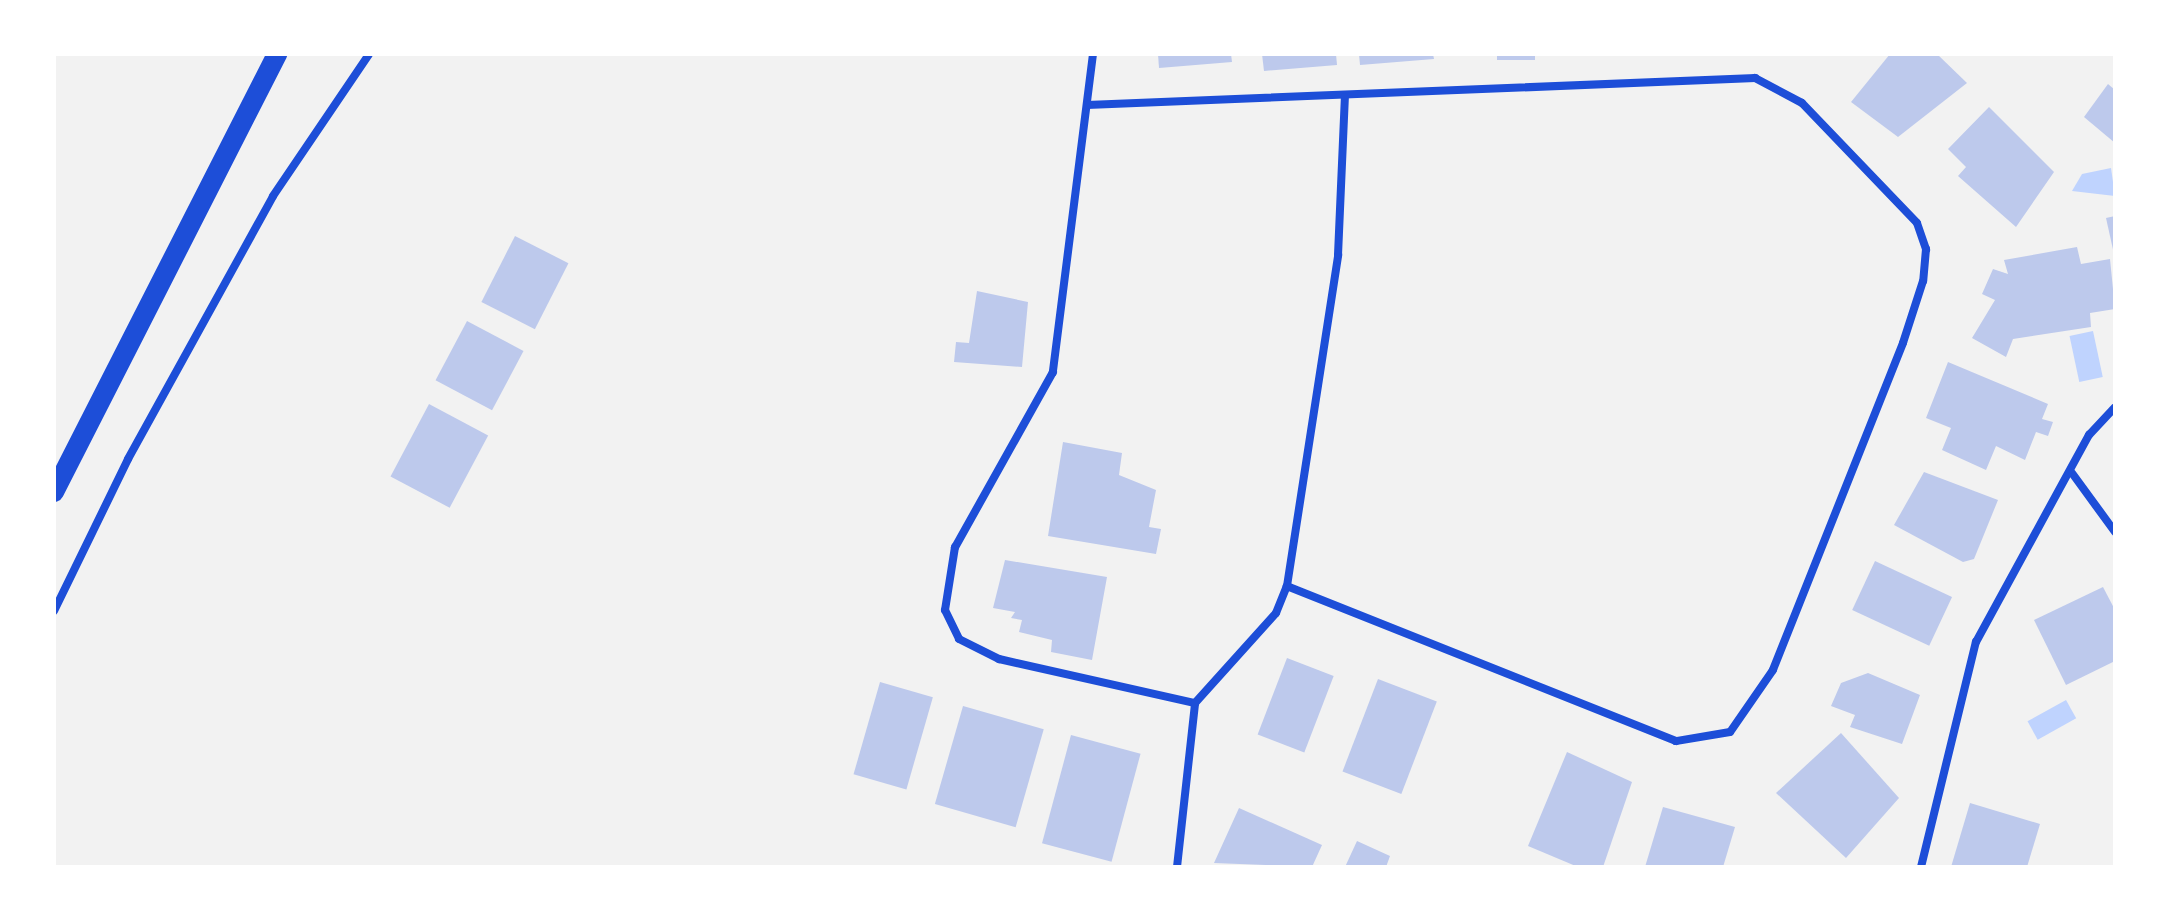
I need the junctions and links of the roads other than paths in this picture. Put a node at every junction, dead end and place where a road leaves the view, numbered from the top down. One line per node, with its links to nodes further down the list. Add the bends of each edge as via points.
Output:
1 (277, 54): 8 (main road)
2 (369, 54): 11 (street, via 273,196 128,459)
3 (1093, 54): 5 (street)
4 (1345, 97): 5 (street); 10 (street, via 1338,255); 10 (street, via 1755,78 1802,103 1892,188 1917,223 1926,249 1923,281 1773,670 1730,732 1676,741)
5 (1087, 105): 12 (street, via 1053,372 955,547 945,610 959,639 999,659)
6 (2115, 407): 7 (street, via 2089,435)
7 (2072, 473): 9 (street); 14 (street, via 1976,642)
8 (54, 492)
9 (2115, 532)
10 (1287, 586): 12 (street, via 1276,613)
11 (54, 611)
12 (1195, 703): 13 (street)
13 (1177, 867)
14 (1921, 867)

